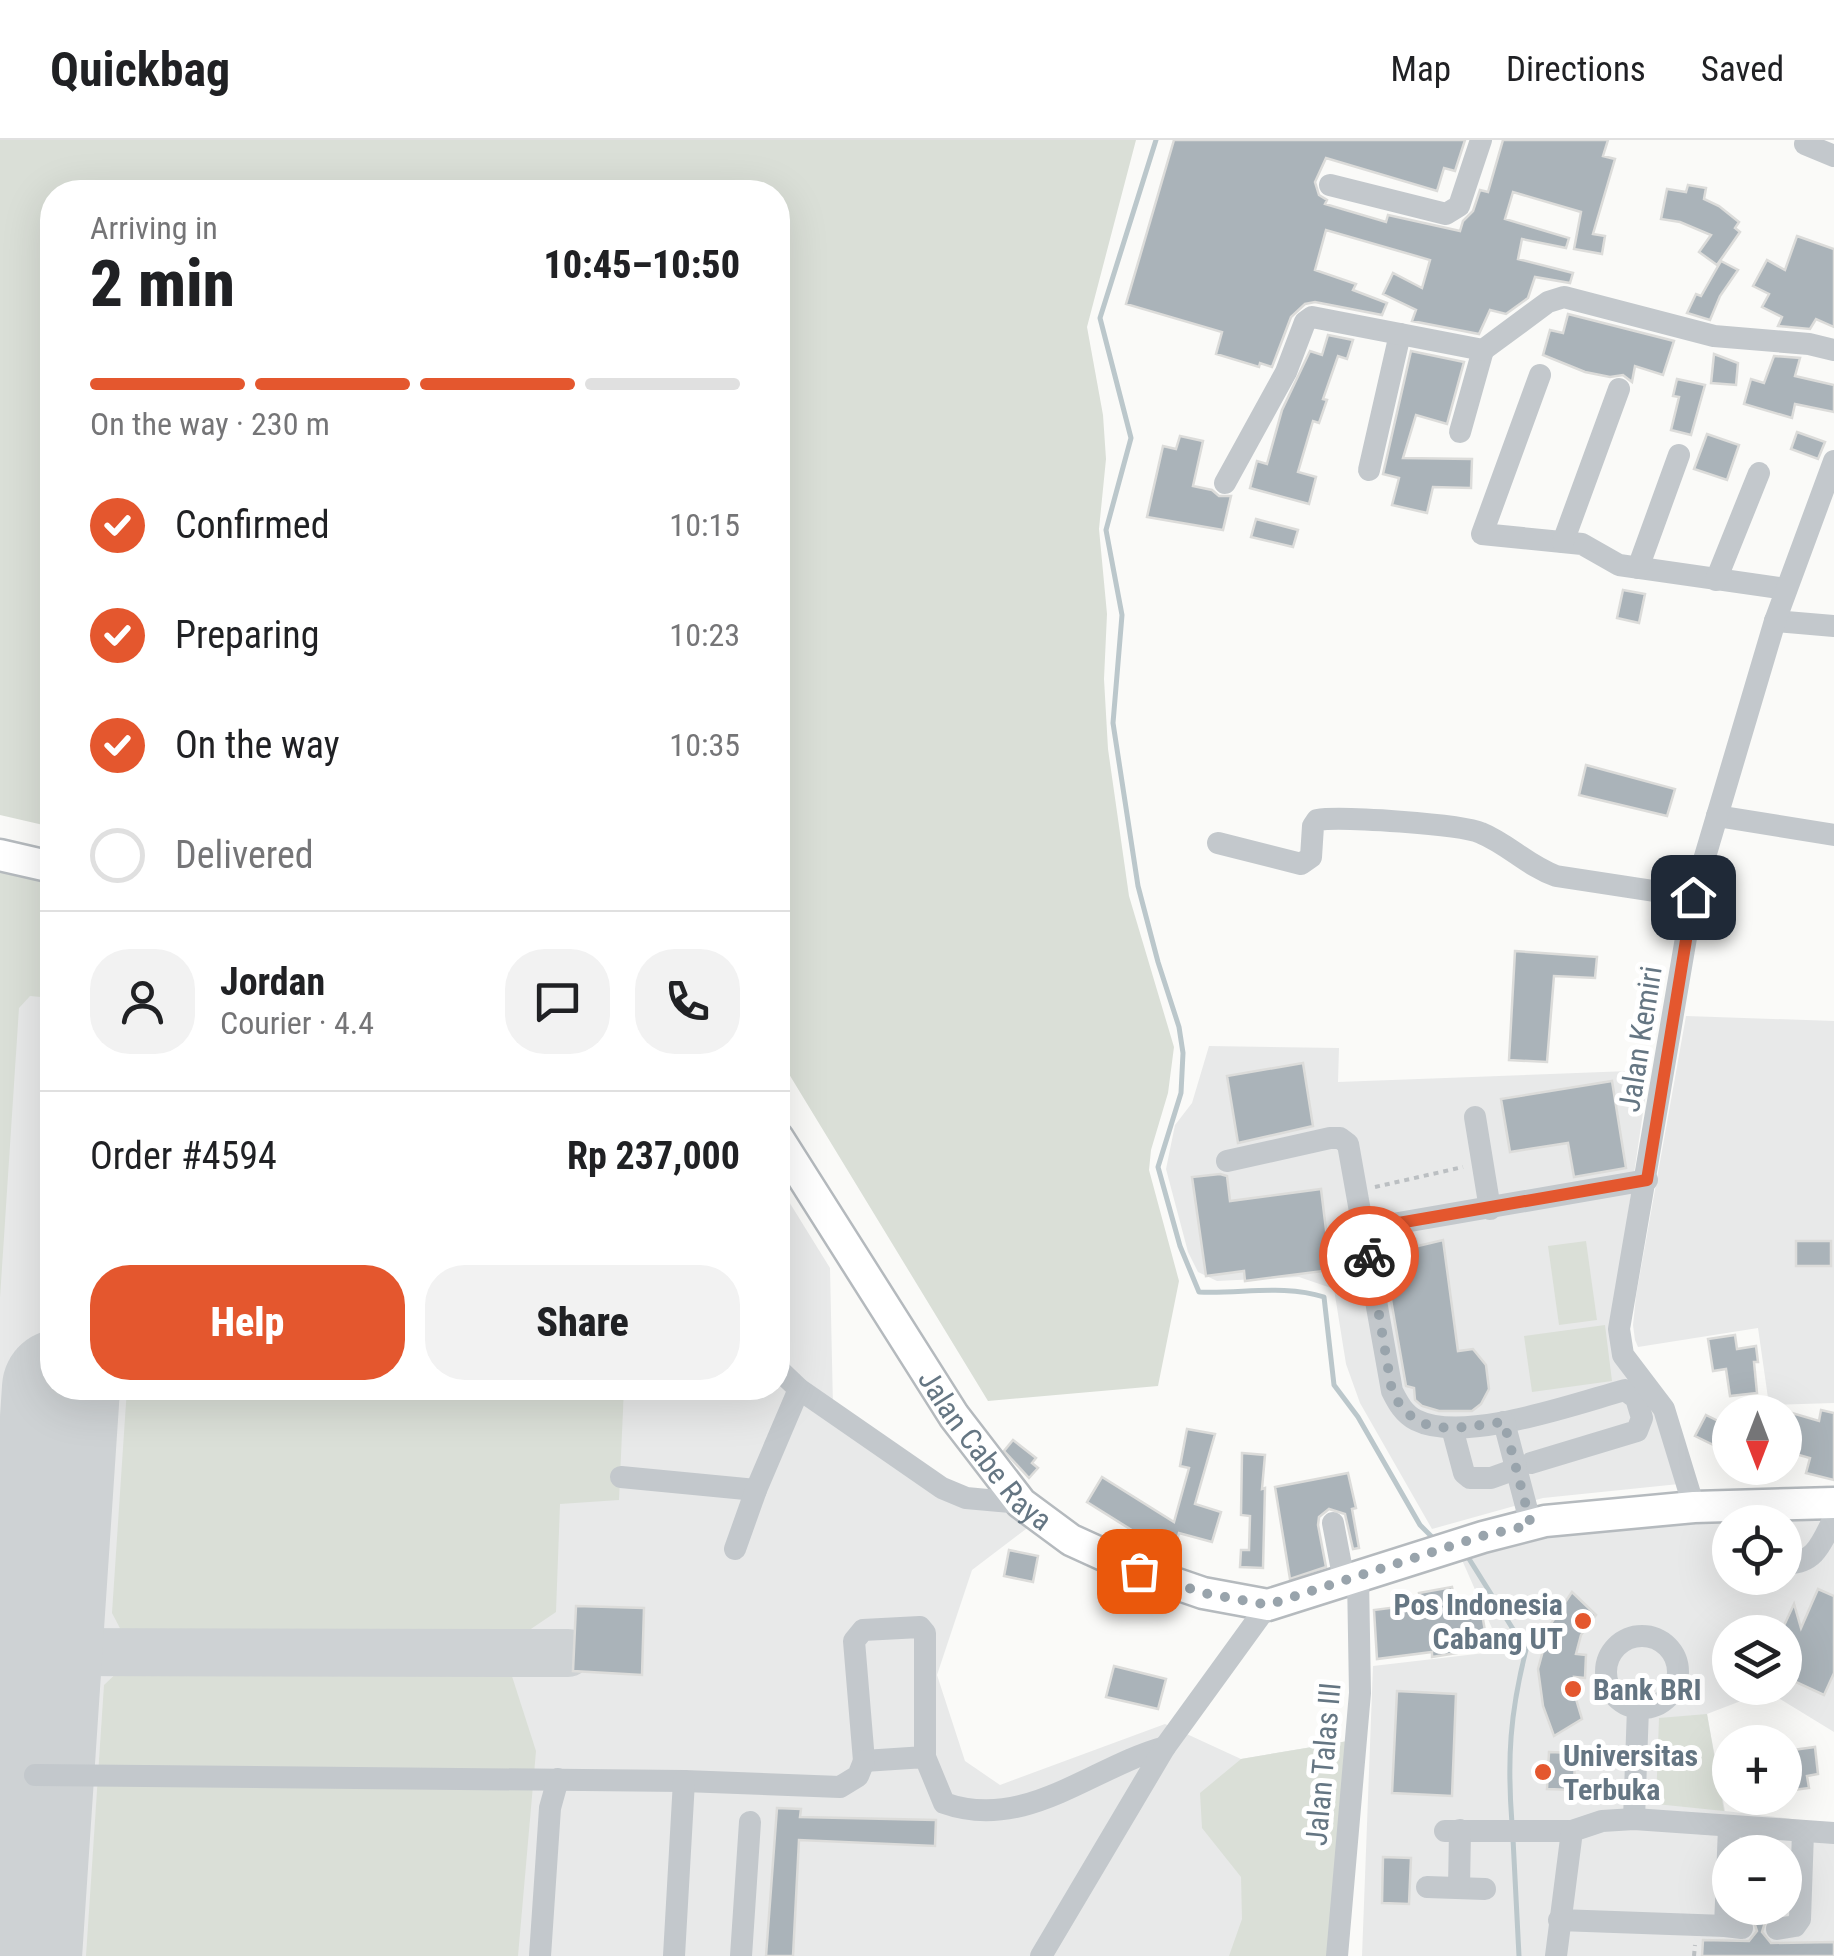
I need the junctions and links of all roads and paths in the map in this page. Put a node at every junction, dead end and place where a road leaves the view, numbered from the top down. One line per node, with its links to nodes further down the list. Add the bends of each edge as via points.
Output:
1 (1481, 140): 4 (street, via 1453,212)
2 (1805, 144): 3 (street)
3 (1834, 156)
4 (1330, 184)
5 (1400, 334): 6 (street); 13 (street); 15 (street, via 1308,319)
6 (1483, 350): 7 (street, via 1564,297 1714,336); 10 (street)
7 (1834, 350)
8 (1540, 375): 17 (street, via 1482,534)
9 (1619, 389): 17 (street)
10 (1460, 432)
11 (1679, 454): 18 (street)
12 (1834, 460): 16 (street, Jalan Kemiri)
13 (1368, 470)
14 (1759, 473): 19 (street)
15 (1225, 482)
16 (1826, 506): 20 (street, Jalan Kemiri)
17 (1563, 542): 18 (street)
18 (1638, 568): 19 (street)
19 (1716, 580): 20 (street)
20 (1786, 590): 21 (street, Jalan Kemiri)
21 (1775, 621): 22 (street); 23 (street, Jalan Kemiri)
22 (1834, 626)
23 (1717, 816): 24 (street); 28 (street, Jalan Kemiri)
24 (1834, 835)
25 (1218, 843): 28 (street, via 1301,864 1311,857 1317,820 1458,827 1486,835 1556,876)
26 (0, 855): 27 (main road)
27 (40, 864)
28 (1693, 897): 33 (street, Jalan Kemiri)
29 (1475, 1117): 32 (street)
30 (790, 1157): 44 (main road, Jalan Cabe Raya, via 954,1416)
31 (1227, 1162): 34 (street, via 1340,1138 1348,1144)
32 (1482, 1162): 34 (path); 35 (street)
33 (1647, 1180): 35 (street); 47 (street, Jalan Kemiri, via 1619,1342 1664,1409)
34 (1357, 1190): 36 (street)
35 (1490, 1209): 36 (street)
36 (1364, 1229): 40 (street, via 1392,1391 1412,1418)
37 (790, 1381): 38 (street)
38 (799, 1390): 43 (street); 44 (street, via 942,1488 966,1498)
39 (1512, 1421): 40 (street); 41 (street); 41 (street, via 1625,1390 1636,1398 1642,1418 1637,1431)
40 (1452, 1428): 41 (street, via 1470,1478)
41 (1523, 1466): 50 (street)
42 (621, 1477): 43 (street)
43 (756, 1490): 52 (street)
44 (1021, 1503): 55 (main road, Jalan Cabe Raya, via 1071,1540 1139,1571)
45 (1834, 1503): 46 (main road, Jalan Cabe Raya)
46 (1802, 1507)
47 (1694, 1508): 48 (main road, Jalan Cabe Raya); 50 (main road, Jalan Cabe Raya)
48 (1712, 1509)
49 (1333, 1523): 54 (street, Jalan Talas III)
50 (1538, 1523): 54 (main road, Jalan Cabe Raya)
51 (1831, 1534): 53 (street)
52 (735, 1549)
53 (1802, 1563)
54 (1351, 1579): 55 (main road, Jalan Cabe Raya); 82 (street, Jalan Talas III, via 1360,1680)
55 (1268, 1605): 57 (street)
56 (1638, 1708): 63 (street)
57 (1165, 1747): 58 (street, via 1061,1794 994,1810 944,1803); 81 (street)
58 (925, 1757): 59 (street); 59 (street, via 926,1633 863,1630 854,1641)
59 (864, 1761): 62 (street, via 858,1776 840,1787)
60 (35, 1775): 61 (street)
61 (558, 1779): 62 (street); 78 (street, via 550,1808)
62 (684, 1781): 79 (street)
63 (1634, 1819): 65 (street); 66 (street, via 1602,1820)
64 (750, 1822): 80 (street)
65 (1729, 1828): 67 (street); 69 (street)
66 (1572, 1831): 72 (street, via 1459,1830); 74 (street)
67 (1803, 1832): 68 (street); 70 (street)
68 (1834, 1833)
69 (1729, 1835)
70 (1802, 1839)
71 (1426, 1887): 72 (street)
72 (1459, 1888): 73 (street)
73 (1484, 1889)
74 (1559, 1920): 75 (street); 83 (street)
75 (1733, 1925)
76 (1797, 1925): 77 (street)
77 (1776, 1928)
78 (540, 1956)
79 (674, 1956)
80 (741, 1956)
81 (1041, 1956)
82 (1337, 1956)
83 (1556, 1956)

